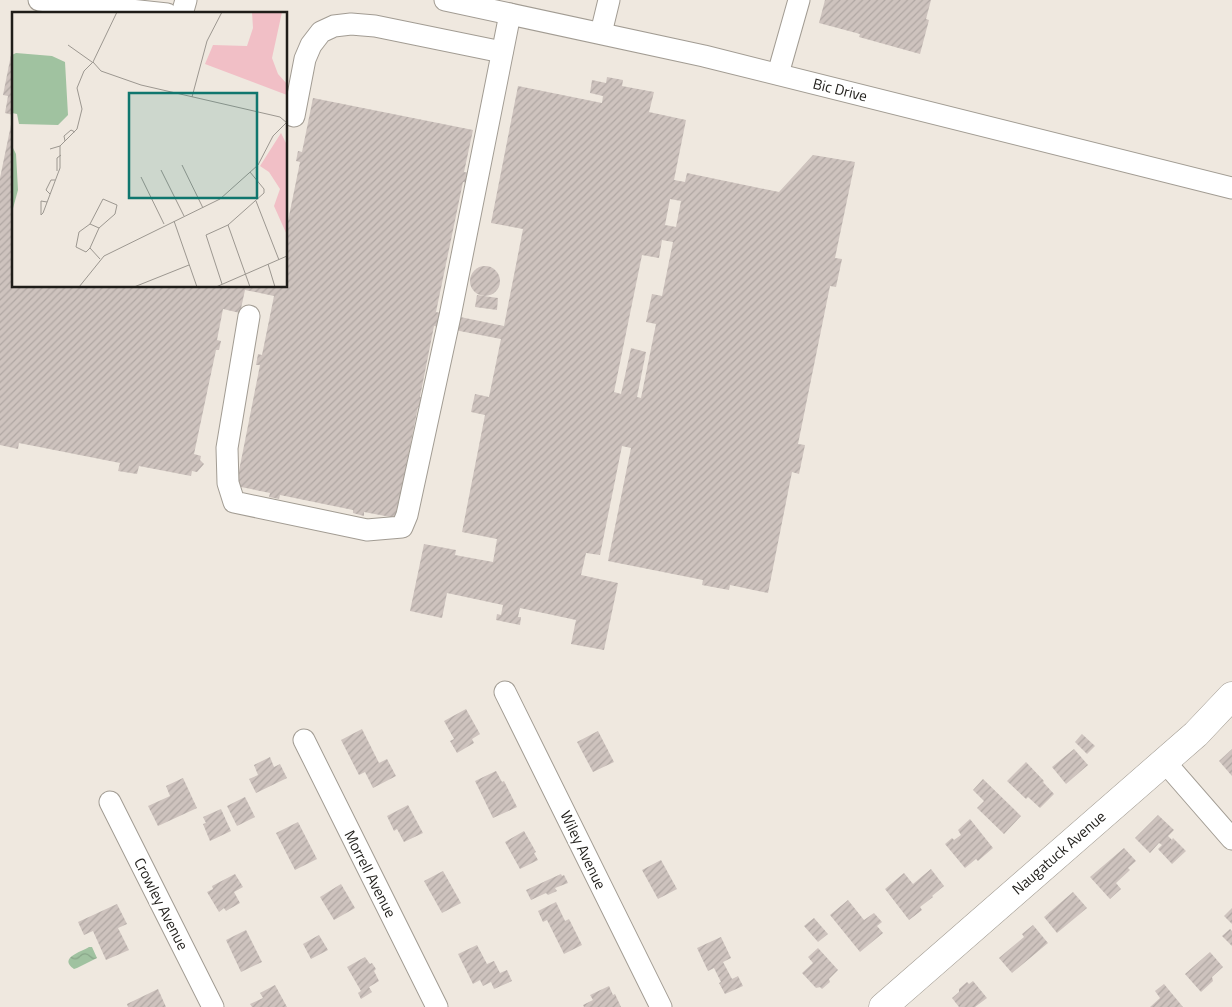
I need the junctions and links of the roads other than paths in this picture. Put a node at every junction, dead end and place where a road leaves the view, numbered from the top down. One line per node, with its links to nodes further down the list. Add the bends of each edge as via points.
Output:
1 (40, 0): 5 (street)
2 (445, 0): 6 (street, Bic Drive)
3 (610, 0): 7 (street)
4 (799, 0): 9 (street)
5 (149, 12)
6 (510, 14): 7 (street, Bic Drive); 8 (street)
7 (600, 33): 9 (street, Bic Drive)
8 (502, 52): 10 (street, via 375,26 334,26 321,32 311,45 305,59); 12 (street, via 450,316 402,527 367,530 234,502 228,483 227,448)
9 (778, 74): 11 (street, Bic Drive)
10 (294, 116)
11 (1232, 188)
12 (249, 316)
13 (505, 692): 21 (street, Wiley Avenue)
14 (1232, 696): 16 (main road, Naugatuck Avenue, via 1196,734)
15 (304, 740): 20 (street, Morrell Avenue)
16 (1164, 761): 18 (street); 22 (main road, Naugatuck Avenue)
17 (110, 802): 19 (street, Crowley Avenue)
18 (1232, 839)
19 (213, 1007)
20 (438, 1007)
21 (661, 1007)
22 (883, 1007)

